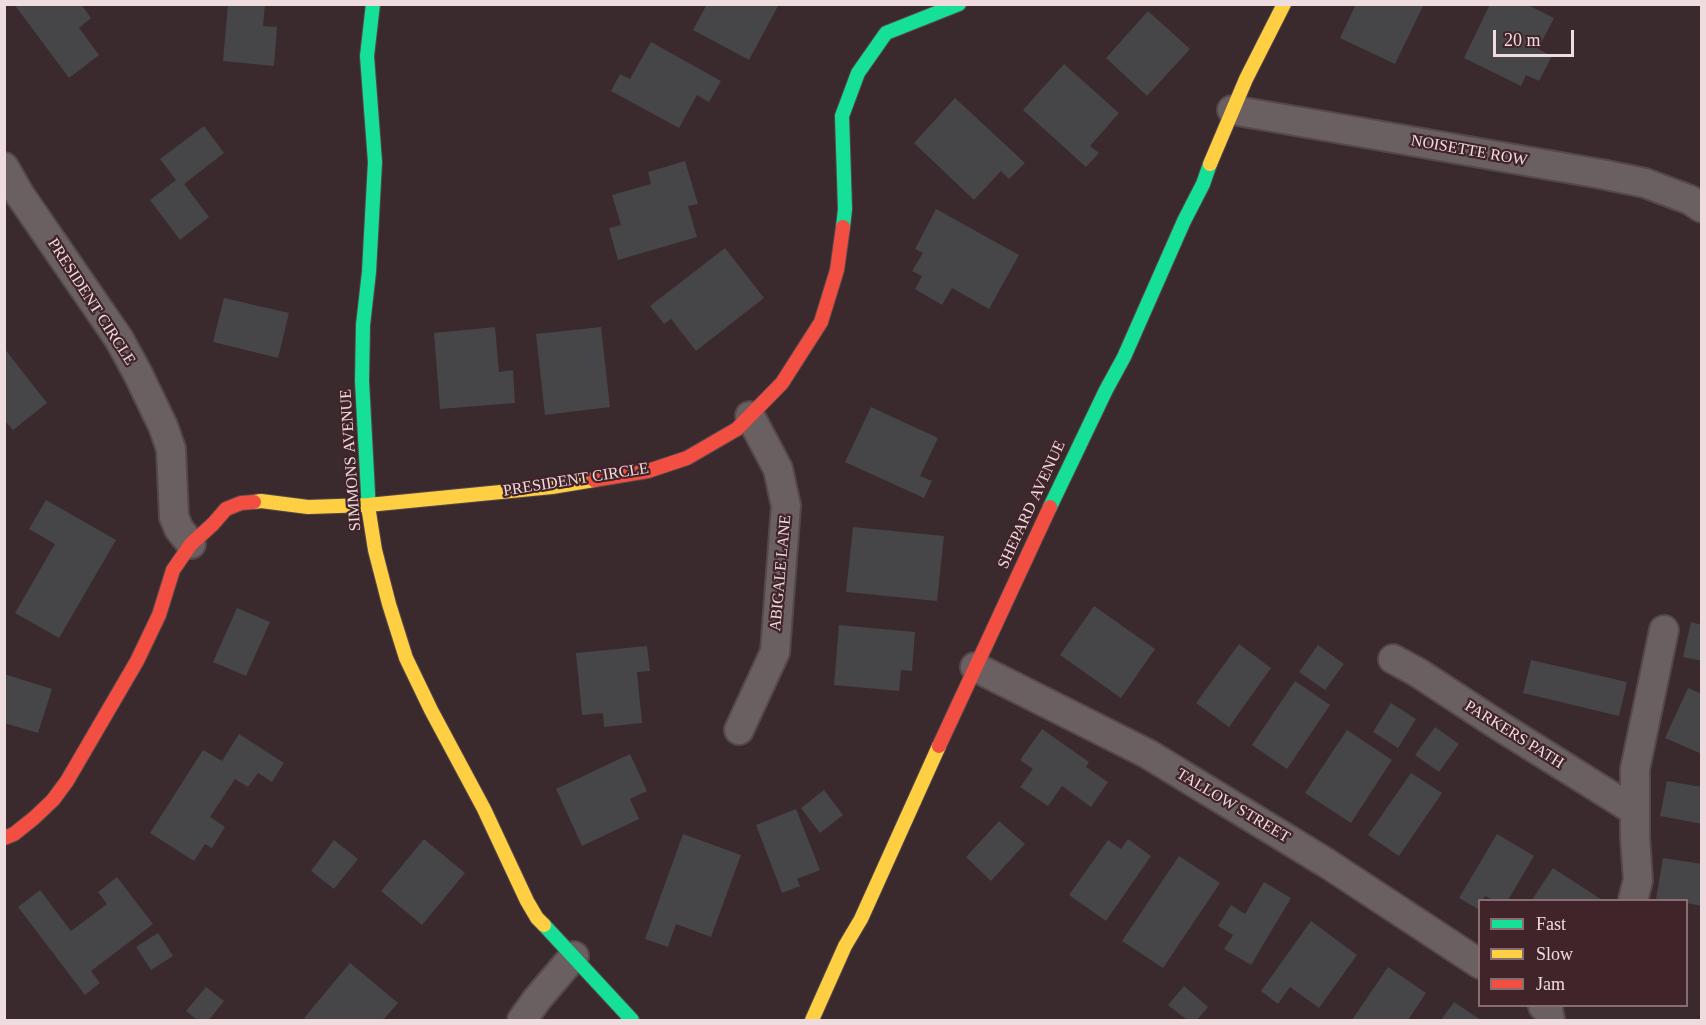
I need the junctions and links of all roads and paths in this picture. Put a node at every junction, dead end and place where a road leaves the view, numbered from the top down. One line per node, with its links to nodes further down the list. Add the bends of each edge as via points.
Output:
1 (373, 4): 8 (street, SIMMONS AVENUE, via 367,56 375,162 362,381)
2 (959, 4): 7 (street, PRESIDENT CIRCLE, via 886,33 858,74 842,116 845,209 837,270 821,322 782,383)
3 (1284, 4): 4 (street, SHEPARD AVENUE)
4 (1232, 110): 6 (street, NOISETTE ROW, via 1645,183); 12 (street, SHEPARD AVENUE, via 1203,184 1124,357)
5 (4, 167): 9 (street, PRESIDENT CIRCLE, via 119,339 138,374 171,449 174,517)
6 (1701, 208)
7 (750, 416): 8 (street, PRESIDENT CIRCLE, via 737,429 687,458 648,471 552,487); 13 (street, ABIGALE LANE, via 778,469 786,506 774,652)
8 (368, 505): 9 (street, PRESIDENT CIRCLE, via 308,507 241,502 226,509); 17 (street, SIMMONS AVENUE, via 375,550 406,657 527,901 537,918)
9 (191, 544): 15 (street, PRESIDENT CIRCLE, via 173,570 159,615 137,661 67,781 34,818)
10 (1664, 630): 14 (street, via 1635,769)
11 (1393, 659): 14 (street, PARKERS PATH)
12 (975, 668): 18 (street, TALLOW STREET, via 1148,754 1328,864); 21 (street, SHEPARD AVENUE)
13 (739, 730)
14 (1635, 811): 16 (street, via 1638,880)
15 (4, 838)
16 (1633, 899)
17 (574, 957): 19 (street); 20 (street, SIMMONS AVENUE)
18 (1478, 963)
19 (522, 1020)
20 (632, 1020)
21 (812, 1020)

